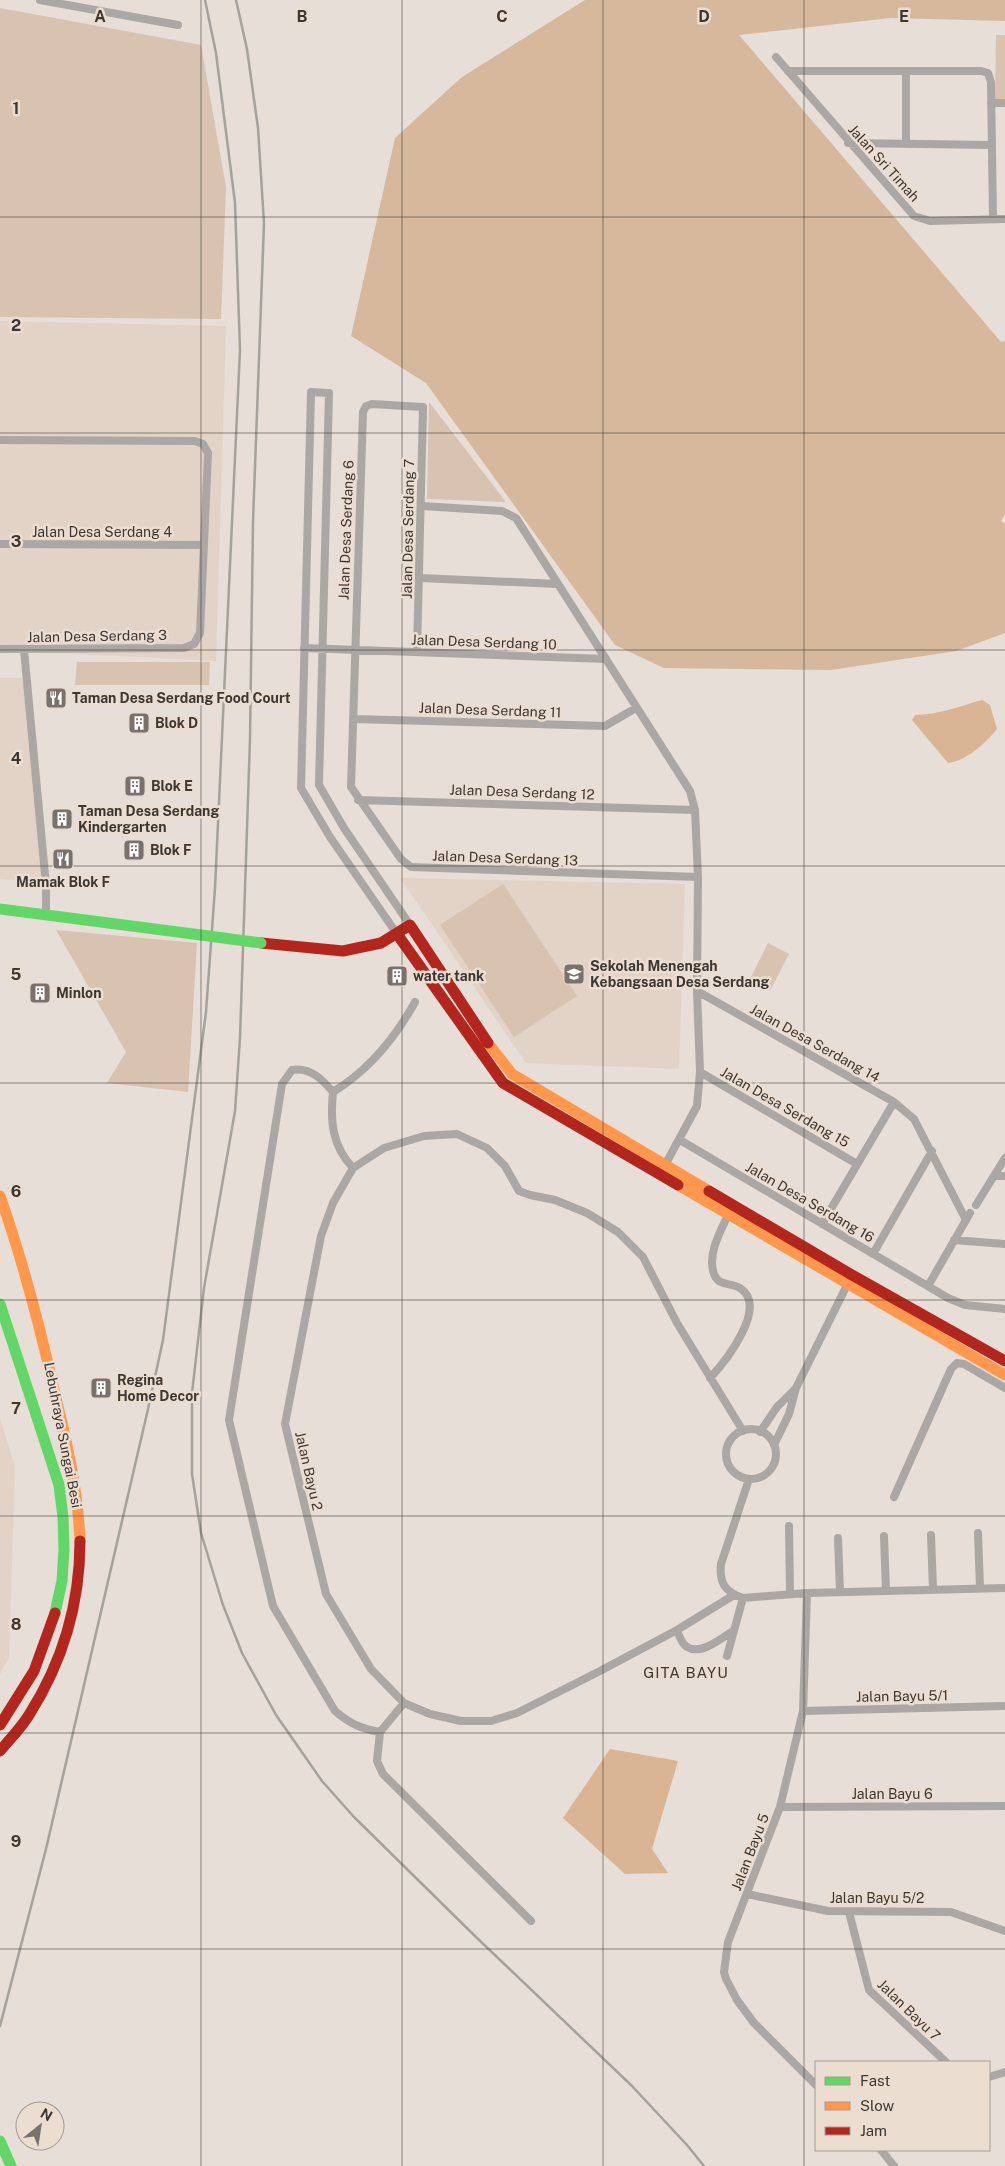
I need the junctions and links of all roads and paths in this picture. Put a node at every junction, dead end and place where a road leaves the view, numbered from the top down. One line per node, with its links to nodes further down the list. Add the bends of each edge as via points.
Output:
1 (40, 0): 2 (street)
2 (178, 25)
3 (776, 57): 4 (street, Jalan Sri Timah)
4 (788, 71): 5 (street); 8 (street, Jalan Sri Timah)
5 (906, 72): 7 (street, via 981,70 988,73 991,82); 9 (street)
6 (1005, 103): 7 (street)
7 (991, 104): 10 (street)
8 (848, 143): 9 (street); 11 (street, Jalan Sri Timah, via 920,220)
9 (906, 144): 10 (street)
10 (992, 146): 11 (street)
11 (993, 219): 12 (street, Jalan Sri Timah)
12 (1005, 219)
13 (363, 412): 15 (street, Jalan Desa Serdang 7, via 372,404 423,407); 24 (street, Jalan Desa Serdang 6)
14 (0, 440): 17 (street, via 195,441 203,444 208,452)
15 (422, 506): 18 (street, Jalan Desa Serdang 7); 19 (street, via 510,513)
16 (0, 544): 17 (street, Jalan Desa Serdang 4)
17 (204, 544): 23 (street, Jalan Desa Serdang 3, via 200,634 194,644 184,648)
18 (420, 578): 19 (street); 25 (street, Jalan Desa Serdang 7)
19 (557, 584): 26 (street)
20 (304, 648): 21 (street, Jalan Desa Serdang 10); 21 (street, via 311,392 329,393); 36 (street, via 301,788 330,837)
21 (323, 648): 24 (street, Jalan Desa Serdang 10); 35 (street, via 319,785)
22 (0, 650): 23 (street, Jalan Desa Serdang 3)
23 (24, 650): 34 (street)
24 (358, 650): 25 (street, Jalan Desa Serdang 10); 28 (street, Jalan Desa Serdang 6)
25 (417, 652): 26 (street, Jalan Desa Serdang 10)
26 (606, 659): 27 (street)
27 (636, 708): 28 (street, Jalan Desa Serdang 11, via 605,726); 31 (street, via 682,776)
28 (353, 719): 29 (street, Jalan Desa Serdang 6)
29 (352, 786): 30 (street, Jalan Desa Serdang 13)
30 (358, 800): 31 (street, Jalan Desa Serdang 12); 32 (street, Jalan Desa Serdang 13, via 401,859 412,867)
31 (695, 810): 32 (street)
32 (698, 877): 37 (street)
33 (0, 909): 34 (main road)
34 (46, 915): 36 (main road, bridge, via 342,951 381,943)
35 (410, 925): 36 (main road); 45 (main road, via 512,1074)
36 (397, 934): 48 (main road, via 503,1083)
37 (697, 991): 39 (street); 41 (street, Jalan Desa Serdang 14)
38 (415, 1002): 40 (street, via 381,1052 356,1078)
39 (700, 1072): 42 (street, via 697,1106); 46 (street, Jalan Desa Serdang 15)
40 (333, 1092): 47 (street, via 334,1136 341,1155); 95 (street, via 324,1081 300,1068 292,1070 282,1084 229,1420 274,1606 335,1711 347,1722)
41 (894, 1102): 43 (street, Jalan Desa Serdang 14, via 914,1119); 46 (street)
42 (680, 1140): 45 (street); 55 (street, Jalan Desa Serdang 16)
43 (932, 1151): 57 (street, Jalan Desa Serdang 14, via 968,1217); 59 (street)
44 (1005, 1158): 49 (street)
45 (666, 1164): 48 (street); 60 (main road)
46 (857, 1164): 55 (street)
47 (353, 1168): 66 (street, via 384,1148 424,1136 457,1134 487,1148 505,1166 519,1190 587,1213 618,1232 643,1257); 91 (street, Jalan Bayu 2, via 333,1203 321,1236 286,1424 326,1594 371,1669)
48 (660, 1176): 53 (main road)
49 (994, 1176): 50 (street); 52 (street)
50 (1005, 1176)
51 (0, 1196): 54 (main road, Lebuhraya Sungai Besi)
52 (976, 1205)
53 (728, 1215): 60 (main road); 66 (street, via 715,1244 714,1273 718,1281 745,1292 749,1312 737,1343)
54 (10, 1223): 56 (main road); 96 (main road, Lebuhraya Sungai Besi, via 44,1345 75,1482 80,1550 75,1605 56,1668 28,1718)
55 (822, 1224): 59 (street, Jalan Desa Serdang 16)
56 (0, 1239)
57 (954, 1240): 58 (street); 61 (street)
58 (1005, 1244)
59 (873, 1254): 61 (street, Jalan Desa Serdang 16)
60 (849, 1280): 64 (main road); 65 (main road); 67 (street)
61 (928, 1286): 63 (street, Jalan Desa Serdang 16, via 965,1305)
62 (0, 1304): 94 (main road, Lebuhraya Sungai Besi, via 59,1485 64,1552 55,1617 45,1650 31,1680)
63 (1005, 1309)
64 (1005, 1361)
65 (1005, 1375)
66 (710, 1378): 69 (street)
67 (796, 1388): 70 (street, via 777,1407); 71 (street, via 789,1414)
68 (1005, 1388): 73 (street, via 964,1364 957,1363 951,1368)
69 (742, 1431): 70 (street); 72 (street, via 730,1442 726,1457 737,1475)
70 (760, 1432): 71 (street)
71 (774, 1445): 72 (street, via 776,1459 769,1472)
72 (750, 1479): 86 (street, via 721,1564 720,1579)
73 (894, 1497)
74 (789, 1526): 85 (street)
75 (978, 1533): 79 (street)
76 (931, 1535): 81 (street)
77 (884, 1536): 82 (street)
78 (838, 1538): 83 (street)
79 (980, 1588): 80 (street); 81 (street)
80 (1005, 1588)
81 (933, 1590): 82 (street)
82 (886, 1591): 83 (street)
83 (840, 1592): 84 (street)
84 (807, 1593): 85 (street); 93 (street, Jalan Bayu 5)
85 (790, 1594): 87 (street)
86 (734, 1595): 87 (street); 88 (street)
87 (743, 1598): 89 (street)
88 (676, 1630): 89 (street, via 686,1646 692,1649 702,1649); 91 (street, via 517,1713 491,1720 460,1721 430,1714)
89 (734, 1630): 90 (street)
90 (727, 1656)
91 (404, 1703): 95 (street)
92 (1003, 1706): 93 (street, Jalan Bayu 5/1)
93 (803, 1711): 98 (street, Jalan Bayu 5)
94 (0, 1725)
95 (380, 1732): 101 (street, via 376,1746 377,1761 383,1774)
96 (0, 1751)
97 (1005, 1806): 98 (street, Jalan Bayu 6)
98 (780, 1807): 99 (street, Jalan Bayu 5)
99 (747, 1894): 100 (street, Jalan Bayu 5/2, via 816,1910); 106 (street, Jalan Bayu 5, via 728,1942 726,1979 754,2024)
100 (849, 1912): 102 (street, Jalan Bayu 5/2, via 951,1912); 103 (street, Jalan Bayu 7, via 869,1990)
101 (531, 1921)
102 (1005, 1930)
103 (945, 2061)
104 (1005, 2072): 105 (street)
105 (990, 2077)
106 (815, 2084)
107 (0, 2141): 109 (main road)
108 (882, 2151): 110 (street)
109 (12, 2166)
110 (894, 2166)

